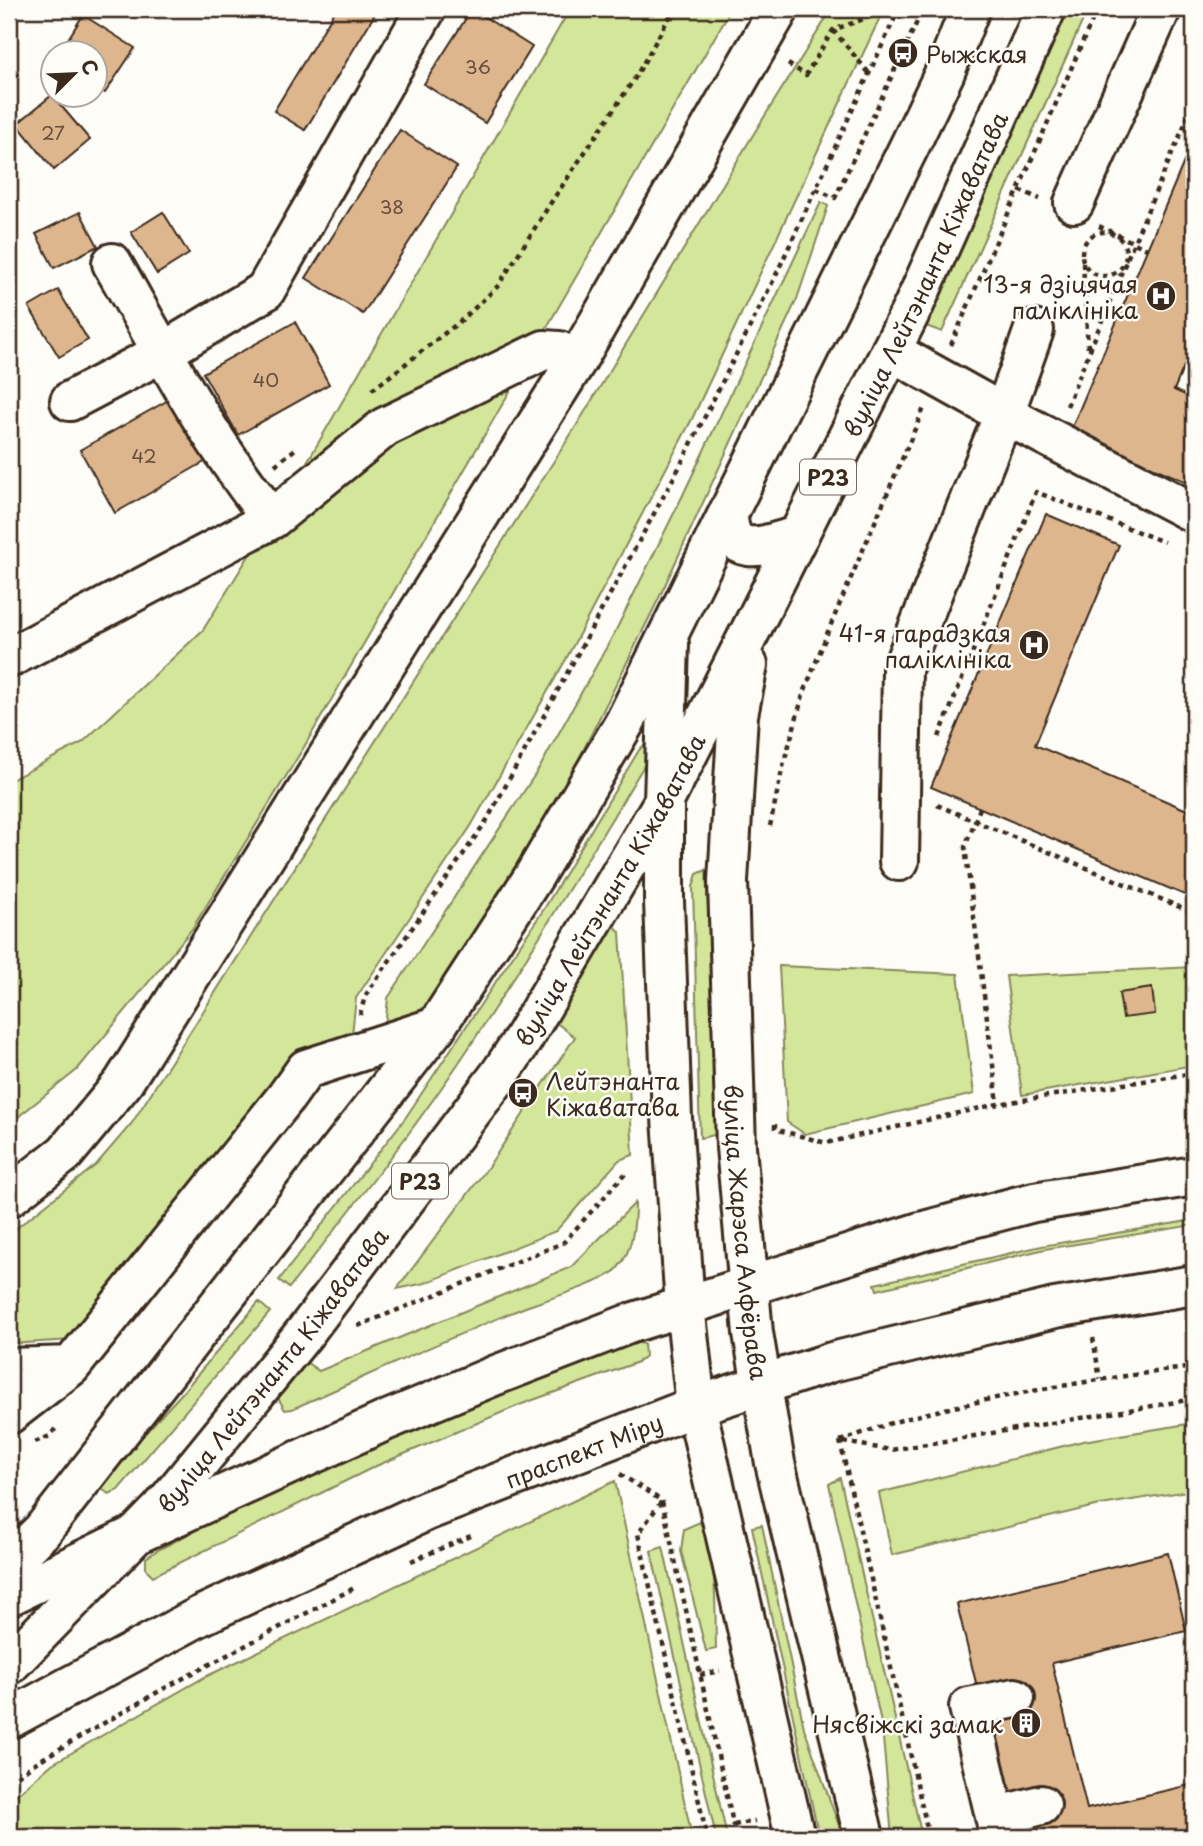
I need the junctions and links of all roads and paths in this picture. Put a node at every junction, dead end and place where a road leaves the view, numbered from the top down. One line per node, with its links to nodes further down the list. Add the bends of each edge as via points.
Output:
1 (426, 9): 22 (main road, via 265,291)
2 (674, 9): 24 (path, via 635,78 498,286 463,320)
3 (779, 9): 11 (main road)
4 (892, 9): 10 (path)
5 (899, 9): 12 (path)
6 (923, 9): 14 (path, via 835,198)
7 (970, 9): 31 (main road, via 916,133)
8 (1046, 9): 20 (main road, вуліца Лейтэнанта Кіжаватава / Р23)
9 (1161, 9): 15 (main road)
10 (833, 30): 11 (path, via 806,75); 12 (path)
11 (758, 46): 23 (main road)
12 (869, 73): 14 (path)
13 (1194, 103): 17 (path)
14 (816, 189): 45 (path, via 680,466 487,820 365,996)
15 (1074, 203)
16 (1083, 258): 17 (path, via 1091,271 1105,275 1118,270); 17 (path, via 1089,237 1102,232 1116,234); 21 (path)
17 (1127, 259): 21 (path)
18 (112, 263): 22 (main road)
19 (1034, 330): 27 (main road)
20 (891, 351): 27 (main road); 33 (main road, вуліца Лейтэнанта Кіжаватава / Р23)
21 (1089, 351): 26 (path)
22 (163, 352): 25 (main road); 29 (main road)
23 (577, 360): 32 (main road, via 544,350 385,427); 50 (main road, via 123,1083 65,1153)
24 (366, 395)
25 (70, 401)
26 (1065, 410)
27 (1004, 414): 30 (main road); 43 (main road, via 902,669)
28 (300, 445): 29 (path)
29 (246, 487): 32 (main road)
30 (1194, 513)
31 (728, 515): 33 (main road, via 732,537 743,546); 36 (main road)
32 (272, 519): 37 (main road)
33 (799, 535): 35 (main road, вуліца Лейтэнанта Кіжаватава / Р23)
34 (1170, 544): 38 (path, via 1036,492)
35 (757, 618): 40 (main road, вуліца Лейтэнанта Кіжаватава / Р23); 51 (main road, вуліца Жарэса Алфёрава, via 738,715 728,881 736,1147)
36 (670, 631): 40 (main road); 46 (main road, via 625,722 534,876)
37 (9, 658)
38 (936, 745)
39 (928, 801): 42 (path)
40 (664, 802): 53 (main road, via 670,1065); 65 (main road, вуліца Лейтэнанта Кіжаватава / Р23, via 500,1074 306,1331)
41 (980, 808): 42 (path)
42 (975, 821): 44 (path); 47 (path, via 965,847)
43 (899, 861)
44 (1194, 913)
45 (359, 1019)
46 (436, 1027): 55 (main road, via 306,1069); 67 (main road, via 42,1531)
47 (999, 1104)
48 (625, 1174): 54 (path, via 563,1243)
49 (1194, 1176): 51 (main road, via 1034,1202)
50 (9, 1197)
51 (748, 1285): 53 (main road); 58 (main road, вуліца Жарэса Алфёрава)
52 (1194, 1285): 58 (main road, праспект Міру, via 1055,1308 832,1362)
53 (685, 1306): 60 (main road); 65 (main road, via 496,1374)
54 (351, 1329)
55 (71, 1366): 57 (main road); 61 (main road)
56 (1194, 1367): 62 (path, via 1100,1379 958,1407 903,1419)
57 (9, 1368)
58 (760, 1385): 60 (main road, праспект Міру); 80 (main road, вуліца Жарэса Алфёрава)
59 (1194, 1399): 62 (path, via 891,1450)
60 (696, 1406): 73 (main road, праспект Міру, via 426,1511 200,1616); 79 (main road)
61 (9, 1414)
62 (840, 1441): 81 (path)
63 (612, 1476): 64 (path, via 619,1473)
64 (662, 1501): 77 (path, via 638,1534); 78 (path)
65 (137, 1534): 70 (main road); 71 (main road, вуліца Лейтэнанта Кіжаватава / Р23)
66 (477, 1534): 68 (path)
67 (9, 1563)
68 (400, 1566)
69 (363, 1583): 74 (path, via 163,1689)
70 (9, 1596)
71 (9, 1665)
72 (1015, 1698): 76 (main road, via 969,1707)
73 (9, 1718)
74 (9, 1782)
75 (1041, 1805): 76 (main road)
76 (997, 1827)
77 (707, 1837)
78 (736, 1837)
79 (794, 1837)
80 (864, 1837)
81 (929, 1837)

